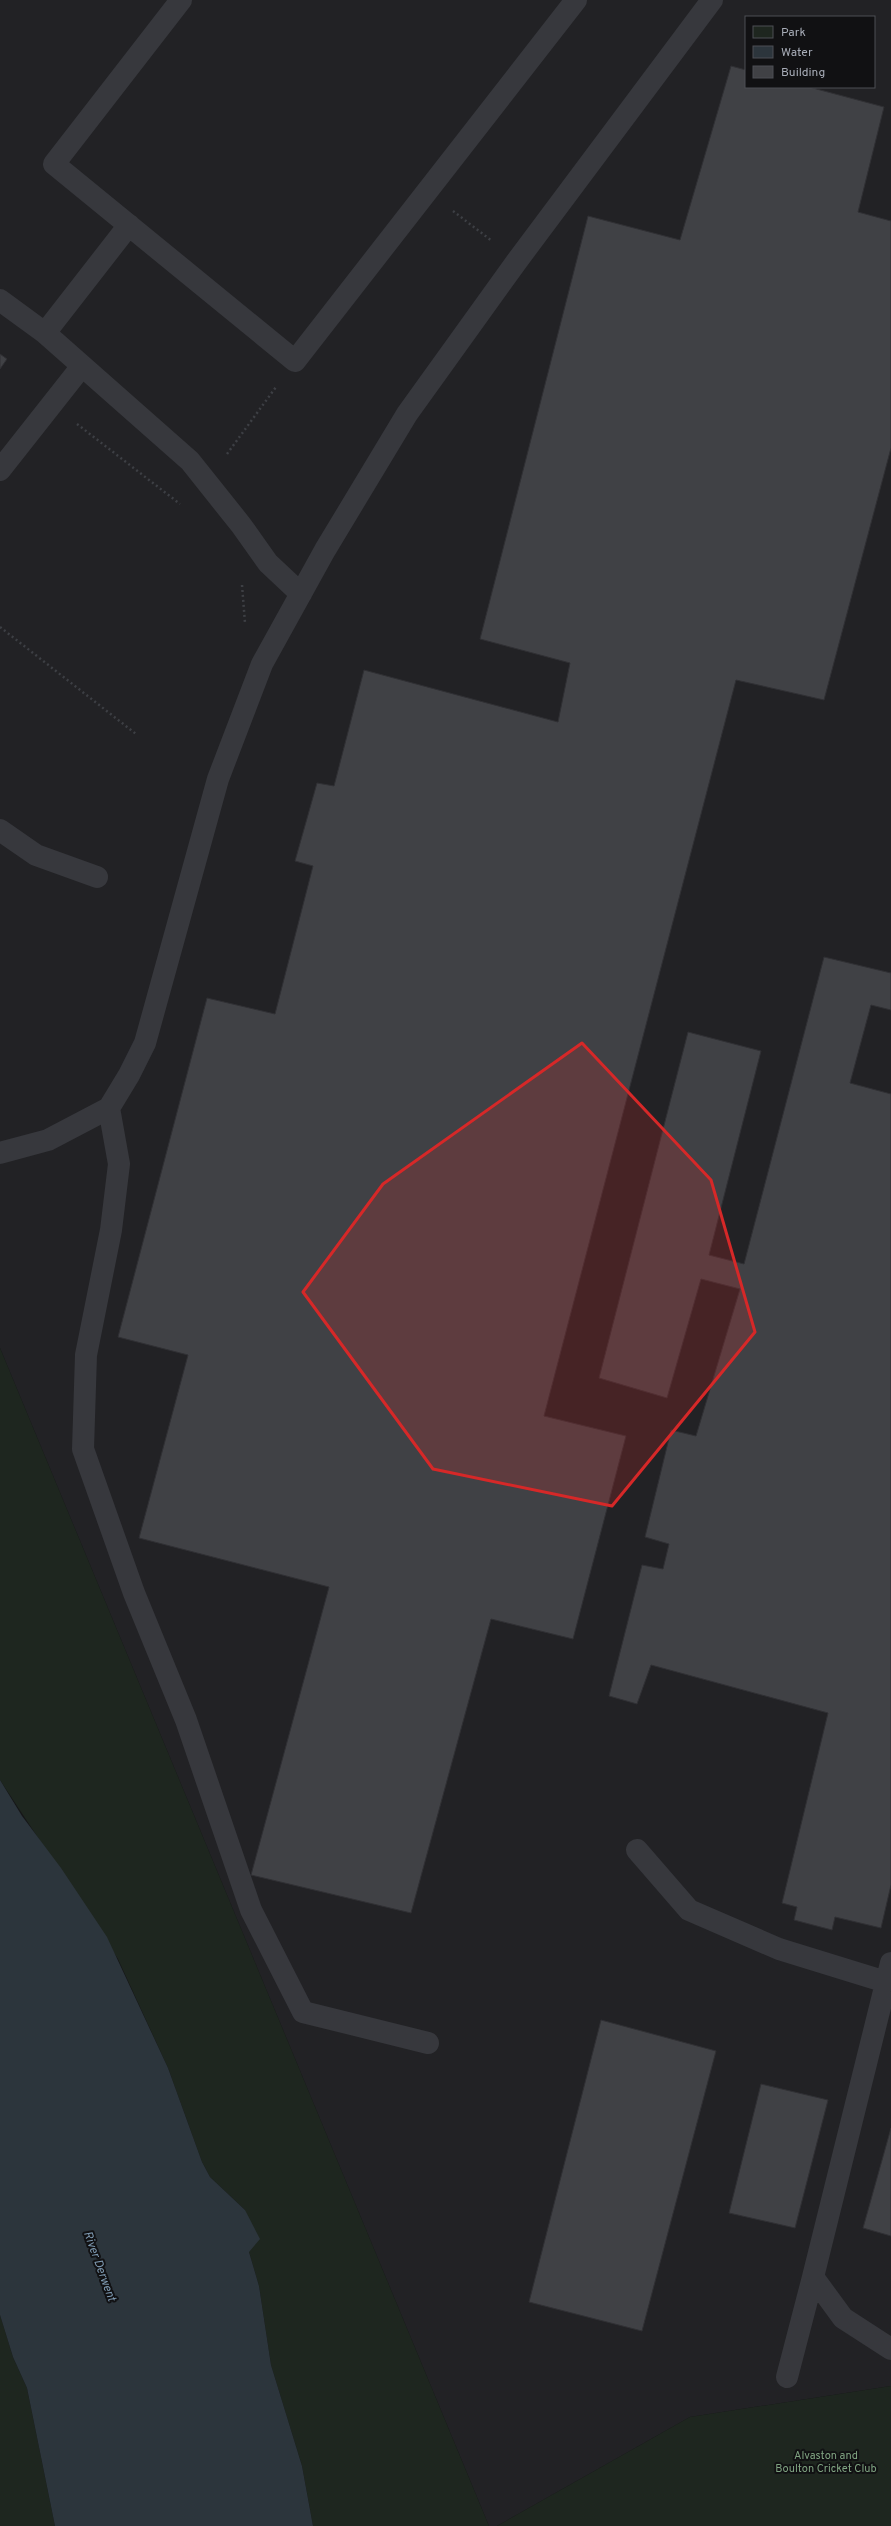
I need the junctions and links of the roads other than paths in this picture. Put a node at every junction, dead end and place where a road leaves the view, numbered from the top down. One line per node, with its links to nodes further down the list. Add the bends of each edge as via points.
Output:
1 (181, 0): 4 (lane, via 54,164)
2 (576, 0): 4 (lane, via 295,361)
3 (712, 0): 9 (lane, via 517,261 407,414)
4 (129, 225): 6 (lane)
5 (0, 300): 6 (lane)
6 (45, 334): 7 (lane)
7 (82, 366): 8 (lane); 9 (lane, via 190,461 268,563)
8 (0, 470)
9 (301, 594): 12 (lane, via 262,664 218,779 145,1043)
10 (0, 830): 11 (lane, via 36,855)
11 (97, 877)
12 (109, 1108): 13 (lane, via 48,1140); 16 (lane, via 119,1164 112,1230 86,1355 83,1449 134,1593 186,1720 250,1910 303,2012)
13 (0, 1153)
14 (637, 1850): 15 (lane, via 689,1910 779,1949)
15 (889, 1973): 17 (lane)
16 (428, 2043)
17 (813, 2277): 18 (lane, via 843,2318); 19 (lane)
18 (891, 2348)
19 (787, 2377)

